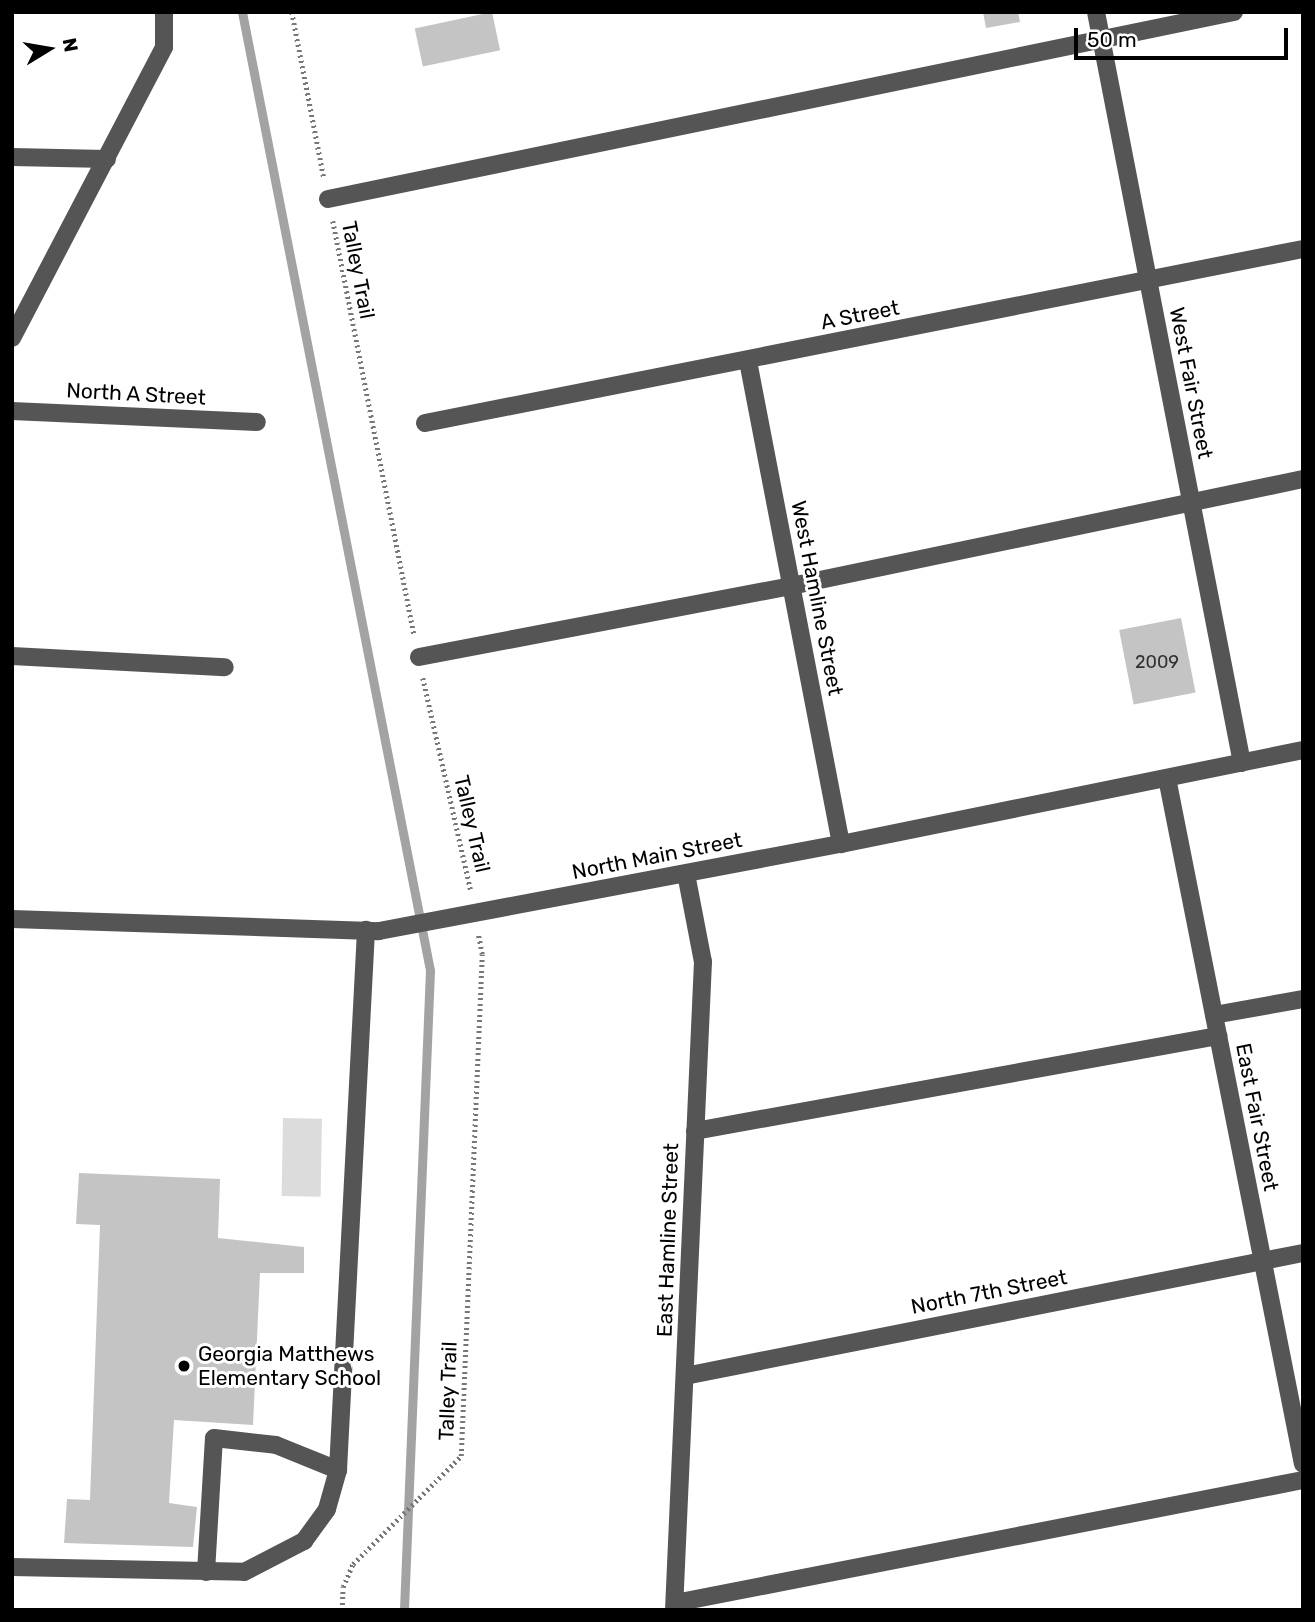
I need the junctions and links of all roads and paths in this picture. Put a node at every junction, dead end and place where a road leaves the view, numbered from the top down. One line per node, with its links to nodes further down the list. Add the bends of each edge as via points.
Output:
1 (164, 12): 7 (street, via 164,47)
2 (292, 12): 8 (path, Talley Trail)
3 (1096, 12): 5 (street, West Fair Street)
4 (1234, 12): 5 (street)
5 (1101, 40): 8 (street); 10 (street, West Fair Street)
6 (12, 157): 7 (street)
7 (107, 159): 11 (street)
8 (328, 199): 20 (path, Talley Trail)
9 (1303, 249): 10 (street, A Street)
10 (1148, 281): 12 (street, A Street); 17 (street, West Fair Street)
11 (12, 338)
12 (748, 361): 15 (street, A Street); 18 (street, West Hamline Street)
13 (12, 411): 14 (street, North A Street)
14 (257, 422)
15 (425, 423)
16 (1303, 479): 17 (street)
17 (1191, 501): 18 (street); 23 (street, West Fair Street)
18 (791, 586): 20 (street); 25 (street, West Hamline Street)
19 (12, 656): 21 (street)
20 (419, 657): 27 (path, Talley Trail)
21 (225, 667)
22 (1303, 750): 23 (street, North Main Street)
23 (1242, 763): 24 (street, North Main Street)
24 (1167, 778): 25 (street, North Main Street); 31 (street, East Fair Street)
25 (841, 844): 26 (street, North Main Street)
26 (686, 874): 27 (street, North Main Street); 33 (street, East Hamline Street, via 703,962)
27 (468, 915): 29 (street, North Main Street); 43 (path, Talley Trail, via 482,954 461,1456 353,1564 343,1587)
28 (12, 919): 29 (street, North Main Street)
29 (373, 931): 38 (street)
30 (1303, 999): 31 (street)
31 (1214, 1015): 32 (street, East Fair Street)
32 (1218, 1036): 33 (street); 35 (street, East Fair Street)
33 (695, 1131): 36 (street, East Hamline Street)
34 (1303, 1253): 35 (street, North 7th Street)
35 (1262, 1261): 36 (street, North 7th Street); 37 (street, East Fair Street)
36 (685, 1376): 42 (street, East Hamline Street)
37 (1303, 1464)
38 (338, 1470): 41 (street, via 327,1509 304,1541 244,1572); 41 (street, via 276,1445 214,1438)
39 (1303, 1480): 42 (street)
40 (12, 1567): 41 (street)
41 (206, 1572)
42 (674, 1606)
43 (342, 1610)

